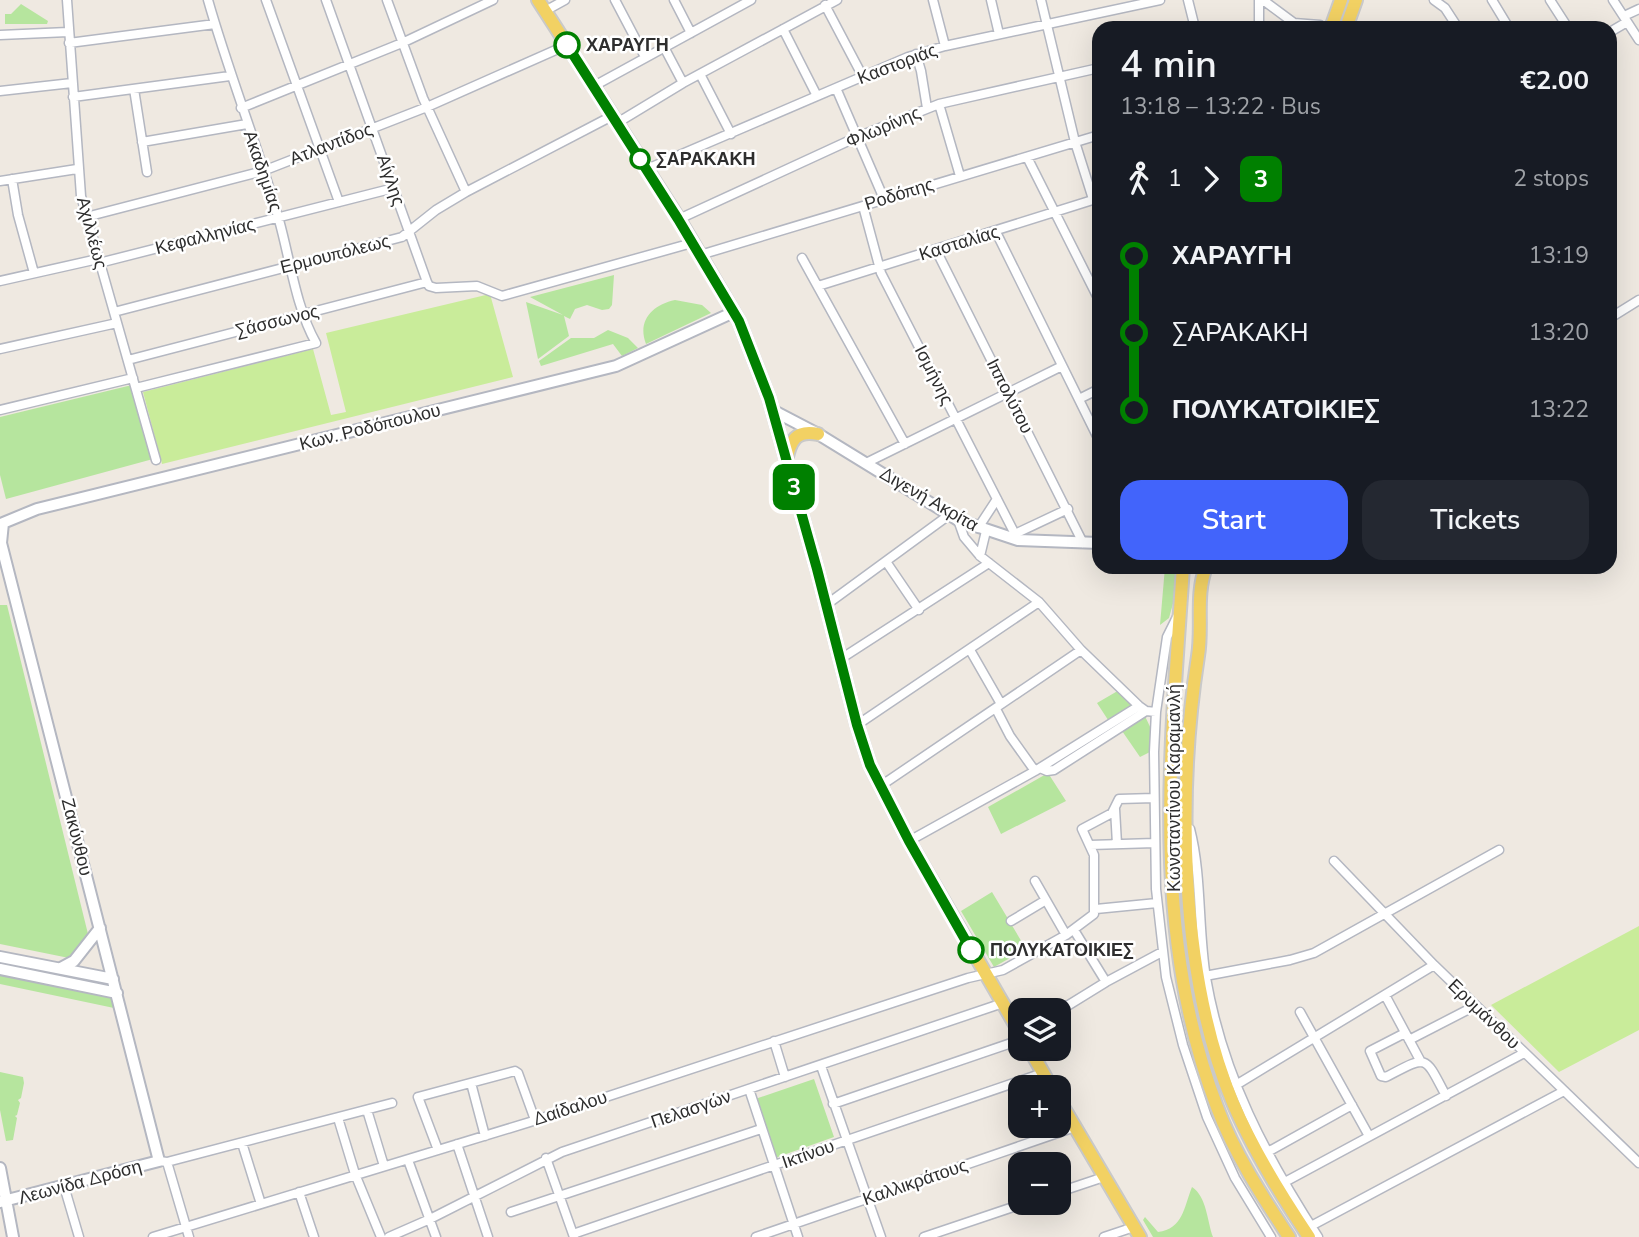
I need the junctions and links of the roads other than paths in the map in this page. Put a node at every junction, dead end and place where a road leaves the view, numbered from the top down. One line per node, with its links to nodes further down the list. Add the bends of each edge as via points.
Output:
1 (67, 0): 41 (street, Αχιλλέως)
2 (208, 0): 37 (street, Ακαδημίας)
3 (266, 0): 61 (street)
4 (326, 0): 53 (street, Αίγλης)
5 (387, 0): 47 (street)
6 (493, 0): 24 (street)
7 (565, 0): 25 (street)
8 (615, 0): 52 (street)
9 (674, 0): 42 (street)
10 (751, 0): 42 (street)
11 (837, 0): 26 (street, Ερμουπόλεως)
12 (933, 0): 49 (street)
13 (991, 0): 43 (street)
14 (1041, 0): 38 (street)
15 (1160, 0): 38 (street, Καστοριάς)
16 (1188, 0): 29 (street)
17 (1261, 0): 30 (street); 31 (street)
18 (1341, 0): 32 (main road)
19 (1356, 0): 33 (main road)
20 (1434, 0): 34 (street)
21 (1492, 0): 35 (street)
22 (1550, 0): 36 (street)
23 (1613, 0): 28 (street)
24 (479, 3): 47 (street)
25 (542, 5): 48 (main road)
26 (825, 5): 40 (street, Ερμουπόλεως); 57 (street)
27 (1639, 9): 28 (street)
28 (1625, 19): 39 (street); 45 (street)
29 (1193, 21)
30 (1260, 21)
31 (1291, 21)
32 (1327, 21)
33 (1348, 21)
34 (1453, 21)
35 (1505, 21)
36 (1564, 21)
37 (215, 24): 46 (street); 56 (street, Ακαδημίας)
38 (1047, 24): 43 (street, Καστοριάς); 58 (street)
39 (1617, 26)
40 (783, 29): 55 (street, Ερμουπόλεως); 66 (street)
41 (68, 32): 44 (street); 46 (street, Αχιλλέως)
42 (691, 33): 50 (street)
43 (999, 34): 49 (street, Καστοριάς)
44 (0, 35)
45 (1639, 40)
46 (69, 43): 59 (street, Αχιλλέως)
47 (402, 43): 53 (street); 69 (street)
48 (567, 45): 62 (main road); 69 (street, Ατλαντίδος)
49 (945, 46): 51 (street, Καστοριάς)
50 (664, 47): 52 (street); 60 (street)
51 (916, 54): 57 (street, Καστοριάς); 71 (street)
52 (645, 57): 62 (street)
53 (350, 65): 61 (street); 74 (street, Αίγλης)
54 (1092, 70): 58 (street, Φλωρίνης)
55 (700, 74): 60 (street, Ερμουπόλεως); 75 (street)
56 (230, 76): 64 (street); 70 (street, Ακαδημίας)
57 (863, 77): 63 (street, Καστοριάς)
58 (1059, 77): 68 (street, Φλωρίνης); 79 (street)
59 (72, 83): 65 (street); 67 (street, Αχιλλέως)
60 (683, 83): 72 (street, Ερμουπόλεως)
61 (297, 86): 70 (street); 80 (street)
62 (594, 86): 72 (main road)
63 (836, 88): 66 (street, Καστοριάς); 76 (street)
64 (134, 89): 67 (street); 78 (street)
65 (0, 91)
66 (817, 96): 75 (street, Καστοριάς)
67 (73, 97): 82 (street, Αχιλλέως)
68 (939, 104): 71 (street, Φλωρίνης); 86 (street)
69 (428, 107): 74 (street, Ατλαντίδος); 91 (street)
70 (241, 108): 73 (street, Ακαδημίας)
71 (926, 108): 76 (street, Φλωρίνης)
72 (615, 119): 83 (main road); 91 (street, Ερμουπόλεως)
73 (247, 124): 78 (street); 84 (street, Ακαδημίας)
74 (373, 128): 80 (street, Ατλαντίδος); 89 (street, Αίγλης)
75 (731, 134): 83 (street, Καστοριάς)
76 (857, 137): 92 (street); 99 (street, Φλωρίνης)
77 (1092, 137): 79 (street, Ροδόπης)
78 (142, 142): 85 (street)
79 (1075, 142): 81 (street, Ροδόπης); 90 (street)
80 (320, 148): 84 (street, Ατλαντίδος); 94 (street)
81 (1027, 157): 86 (street, Ροδόπης); 96 (street)
82 (78, 169): 87 (street); 97 (street, Αχιλλέως)
83 (647, 169): 99 (main road)
84 (263, 171): 97 (street, Ατλαντίδος); 98 (street, Ακαδημίας)
85 (147, 172)
86 (960, 176): 92 (street, Ροδόπης)
87 (12, 179): 88 (street); 109 (street)
88 (0, 181)
89 (394, 188): 94 (street, Κεφαλληνίας); 100 (street, Αίγλης)
90 (1092, 188)
91 (466, 192): 100 (street, Ερμουπόλεως)
92 (884, 199): 95 (street, Ροδόπης)
93 (1092, 200): 96 (street, Κασταλίας)
94 (339, 202): 98 (street, Κεφαλληνίας)
95 (863, 206): 104 (street, Ροδόπης); 108 (street, Ισμήνης)
96 (1054, 212): 101 (street, Κασταλίας); 113 (street)
97 (86, 218): 106 (street, Αχιλλέως)
98 (278, 218): 106 (street, Κεφαλληνίας); 107 (street, Ακαδημίας)
99 (678, 219): 102 (main road)
100 (409, 232): 107 (street, Ερμουπόλεως); 111 (street, Αίγλης)
101 (996, 232): 103 (street, Κασταλίας); 122 (street)
102 (692, 243): 104 (main road); 111 (street, via 502,296 477,286 436,288)
103 (936, 250): 108 (street, Κασταλίας); 126 (street, Ιππολύτου)
104 (700, 255): 116 (main road)
105 (802, 258): 112 (street)
106 (98, 261): 109 (street, Κεφαλληνίας); 115 (street, Αχιλλέως)
107 (291, 266): 115 (street, Ερμουπόλεως); 117 (street, Ακαδημίας)
108 (878, 267): 112 (street, Κασταλίας); 130 (street, Ισμήνης)
109 (34, 274): 110 (street, Κεφαλληνίας)
110 (0, 281)
111 (427, 282): 117 (street, Σάσσωνος)
112 (818, 286): 133 (street)
113 (1092, 286)
114 (1639, 300): 118 (street)
115 (114, 312): 119 (street, Αχιλλέως)
116 (734, 312): 129 (main road); 140 (street, Κων. Ροδόπουλου, via 616,366)
117 (304, 314): 121 (street, Σάσσωνος); 124 (street, Ακαδημίας, via 316,343)
118 (1617, 314)
119 (117, 323): 120 (street); 121 (street, Αχιλλέως)
120 (0, 349)
121 (128, 360): 123 (street, Αχιλλέως)
122 (1062, 366): 126 (street); 127 (street)
123 (133, 378): 124 (street, Αχιλλέως); 128 (street)
124 (136, 388): 134 (street, Αχιλλέως)
125 (1092, 392): 127 (street)
126 (1009, 393): 130 (street); 138 (street, Ιππολύτου)
127 (1079, 399): 131 (street)
128 (0, 410)
129 (772, 410): 132 (street, Διγενή Ακρίτα); 135 (main road)
130 (957, 420): 133 (street); 137 (street, Ισμήνης)
131 (1092, 426)
132 (818, 434): 135 (main road, via 802,432 795,437); 136 (street, Διγενή Ακρίτα)
133 (905, 444): 136 (street)
134 (156, 460)
135 (786, 461): 151 (main road)
136 (866, 463): 139 (street, Διγενή Ακρίτα)
137 (998, 499): 141 (street); 142 (street, Ισμήνης)
138 (1068, 509): 142 (street); 143 (street, Ιππολύτου)
139 (953, 517): 141 (street, Διγενή Ακρίτα); 145 (street); 146 (street)
140 (1, 519): 178 (street, Ζακύνθου, via 1,543)
141 (982, 530): 142 (street, Διγενή Ακρίτα); 145 (street)
142 (1016, 537): 143 (street, Διγενή Ακρίτα)
143 (1083, 542): 144 (street, Διγενή Ακρίτα)
144 (1092, 543)
145 (980, 556): 147 (street)
146 (887, 563): 151 (street); 152 (street)
147 (989, 563): 150 (street); 152 (street)
148 (1183, 574): 153 (main road, Κωνσταντίνου Καραμανλή)
149 (1204, 574): 165 (main road, Κωνσταντίνου Καραμανλή, via 1188,741)
150 (1039, 602): 154 (street); 155 (street)
151 (826, 605): 156 (main road)
152 (919, 610): 156 (street)
153 (1181, 610): 159 (street, via 1168,632); 269 (main road, Κωνσταντίνου Καραμανλή, via 1174,671 1170,813 1182,984 1217,1109)
154 (970, 650): 157 (street); 160 (street)
155 (1082, 650): 157 (street); 158 (street)
156 (839, 660): 160 (main road)
157 (999, 707): 161 (street, via 1010,736); 162 (street)
158 (1143, 708): 159 (street); 161 (street)
159 (1156, 712): 163 (street)
160 (857, 725): 162 (main road)
161 (1038, 769): 166 (street)
162 (879, 787): 166 (main road)
163 (1154, 798): 164 (street, via 1122,799); 167 (street)
164 (1115, 809): 168 (street); 169 (street, via 1082,829)
165 (1186, 814): 187 (street, via 1196,863); 251 (main road, Κωνσταντίνου Καραμανλή, via 1194,950 1213,1043 1246,1131 1276,1187)
166 (909, 841): 186 (main road)
167 (1155, 843): 168 (street); 174 (street)
168 (1117, 844): 169 (street)
169 (1090, 845): 175 (street)
170 (1499, 850): 176 (street)
171 (1334, 860): 176 (street, Ερυμάνθου)
172 (1035, 881): 173 (street)
173 (1046, 900): 177 (street); 180 (street)
174 (1157, 903): 175 (street); 181 (street)
175 (1096, 909): 179 (street, Δαίδαλου, via 1092,918)
176 (1383, 914): 183 (street, Ερυμάνθου); 187 (street, via 1307,955)
177 (1012, 921)
178 (100, 928): 184 (street, via 74,961); 188 (street, Ζακύνθου)
179 (1074, 930): 180 (street, Δαίδαλου); 189 (street)
180 (1066, 935): 186 (street, Δαίδαλου, via 1003,970)
181 (1162, 952): 189 (street); 268 (street, via 1176,1022 1203,1105 1235,1178)
182 (0, 957): 184 (street)
183 (1434, 965): 191 (street); 194 (street, Ερυμάνθου)
184 (60, 968): 188 (street)
185 (0, 969): 190 (street)
186 (985, 973): 192 (main road); 199 (street, Δαίδαλου)
187 (1205, 976): 208 (street)
188 (113, 979): 190 (street, Ζακύνθου)
189 (1105, 982): 193 (street)
190 (117, 993): 230 (street, Ζακύνθου)
191 (1385, 995): 197 (street); 198 (street)
192 (1003, 1003): 195 (main road); 204 (street, Πελασγών)
193 (1071, 1003)
194 (1475, 1006): 198 (street); 201 (street, Ερυμάνθου)
195 (1008, 1012)
196 (1300, 1012): 197 (street)
197 (1315, 1037): 208 (street); 214 (street)
198 (1407, 1037): 203 (street); 203 (street, via 1370,1051 1381,1076)
199 (774, 1041): 206 (street); 217 (street, Δαίδαλου)
200 (1008, 1044): 213 (street)
201 (1524, 1053): 210 (street, Ερυμάνθου); 211 (street)
202 (1036, 1061): 205 (main road)
203 (1421, 1062): 211 (street, via 1430,1066)
204 (821, 1066): 206 (street, Πελασγών); 213 (street)
205 (1043, 1073): 223 (street, Ικτίνου)
206 (785, 1077): 209 (street, Πελασγών)
207 (471, 1083): 217 (street, via 518,1073); 221 (street); 226 (street, via 418,1097)
208 (1236, 1085): 227 (street)
209 (749, 1089): 220 (street); 228 (street, Πελασγών)
210 (1564, 1091): 231 (street, Ερυμάνθου); 251 (street)
211 (1446, 1096): 222 (street)
212 (392, 1103): 215 (street)
213 (833, 1104): 223 (street)
214 (1352, 1105): 222 (street); 227 (street)
215 (367, 1110): 216 (street); 232 (street)
216 (338, 1118): 224 (street); 235 (street)
217 (535, 1120): 221 (street, Δαίδαλου)
218 (1071, 1120): 219 (main road)
219 (1075, 1127): 236 (main road); 243 (street, Καλλικράτους)
220 (761, 1129): 233 (street); 242 (street)
221 (485, 1136): 225 (street, Δαίδαλου)
222 (1369, 1136): 237 (street)
223 (846, 1142): 233 (street, Ικτίνου); 243 (street)
224 (242, 1143): 230 (street); 245 (street)
225 (457, 1144): 226 (street, Δαίδαλου); 241 (street)
226 (438, 1150): 229 (street, Δαίδαλου)
227 (1266, 1153): 237 (street)
228 (546, 1158): 241 (street, Πελασγών); 242 (street)
229 (408, 1160): 232 (street, Δαίδαλου); 248 (street)
230 (163, 1162): 238 (street, Λεωνίδα Δρόση); 250 (street, Ζακύνθου)
231 (1639, 1163)
232 (384, 1166): 235 (street, Δαίδαλου)
233 (773, 1166): 249 (street); 253 (street, Ικτίνου)
234 (0, 1168): 244 (street)
235 (355, 1174): 240 (street, Δαίδαλου); 259 (street)
236 (1104, 1177): 239 (street); 252 (main road)
237 (1283, 1183): 251 (street)
238 (64, 1186): 244 (street, Λεωνίδα Δρόση); 255 (street)
239 (1071, 1188)
240 (299, 1192): 245 (street, Δαίδαλου); 258 (street)
241 (474, 1197): 248 (street, Πελασγών); 262 (street)
242 (560, 1197): 247 (street); 253 (street)
243 (867, 1199): 249 (street, Καλλικράτους); 265 (street)
244 (3, 1202): 254 (street)
245 (261, 1204): 250 (street, Δαίδαλου)
246 (1008, 1209): 266 (street)
247 (511, 1212)
248 (430, 1219): 260 (street, Πελασγών); 261 (street)
249 (794, 1224): 263 (street, Καλλικράτους); 264 (street)
250 (186, 1227): 256 (street, Δαίδαλου); 257 (street, Ζακύνθου)
251 (1310, 1231): 270 (street)
252 (1137, 1232): 267 (street)
253 (573, 1236)
254 (13, 1237)
255 (79, 1237)
256 (153, 1237)
257 (189, 1237)
258 (314, 1237)
259 (381, 1237)
260 (389, 1237)
261 (436, 1237)
262 (488, 1237)
263 (756, 1237)
264 (798, 1237)
265 (881, 1237)
266 (924, 1237)
267 (1104, 1237)
268 (1271, 1237)
269 (1289, 1237)
270 (1318, 1237)

